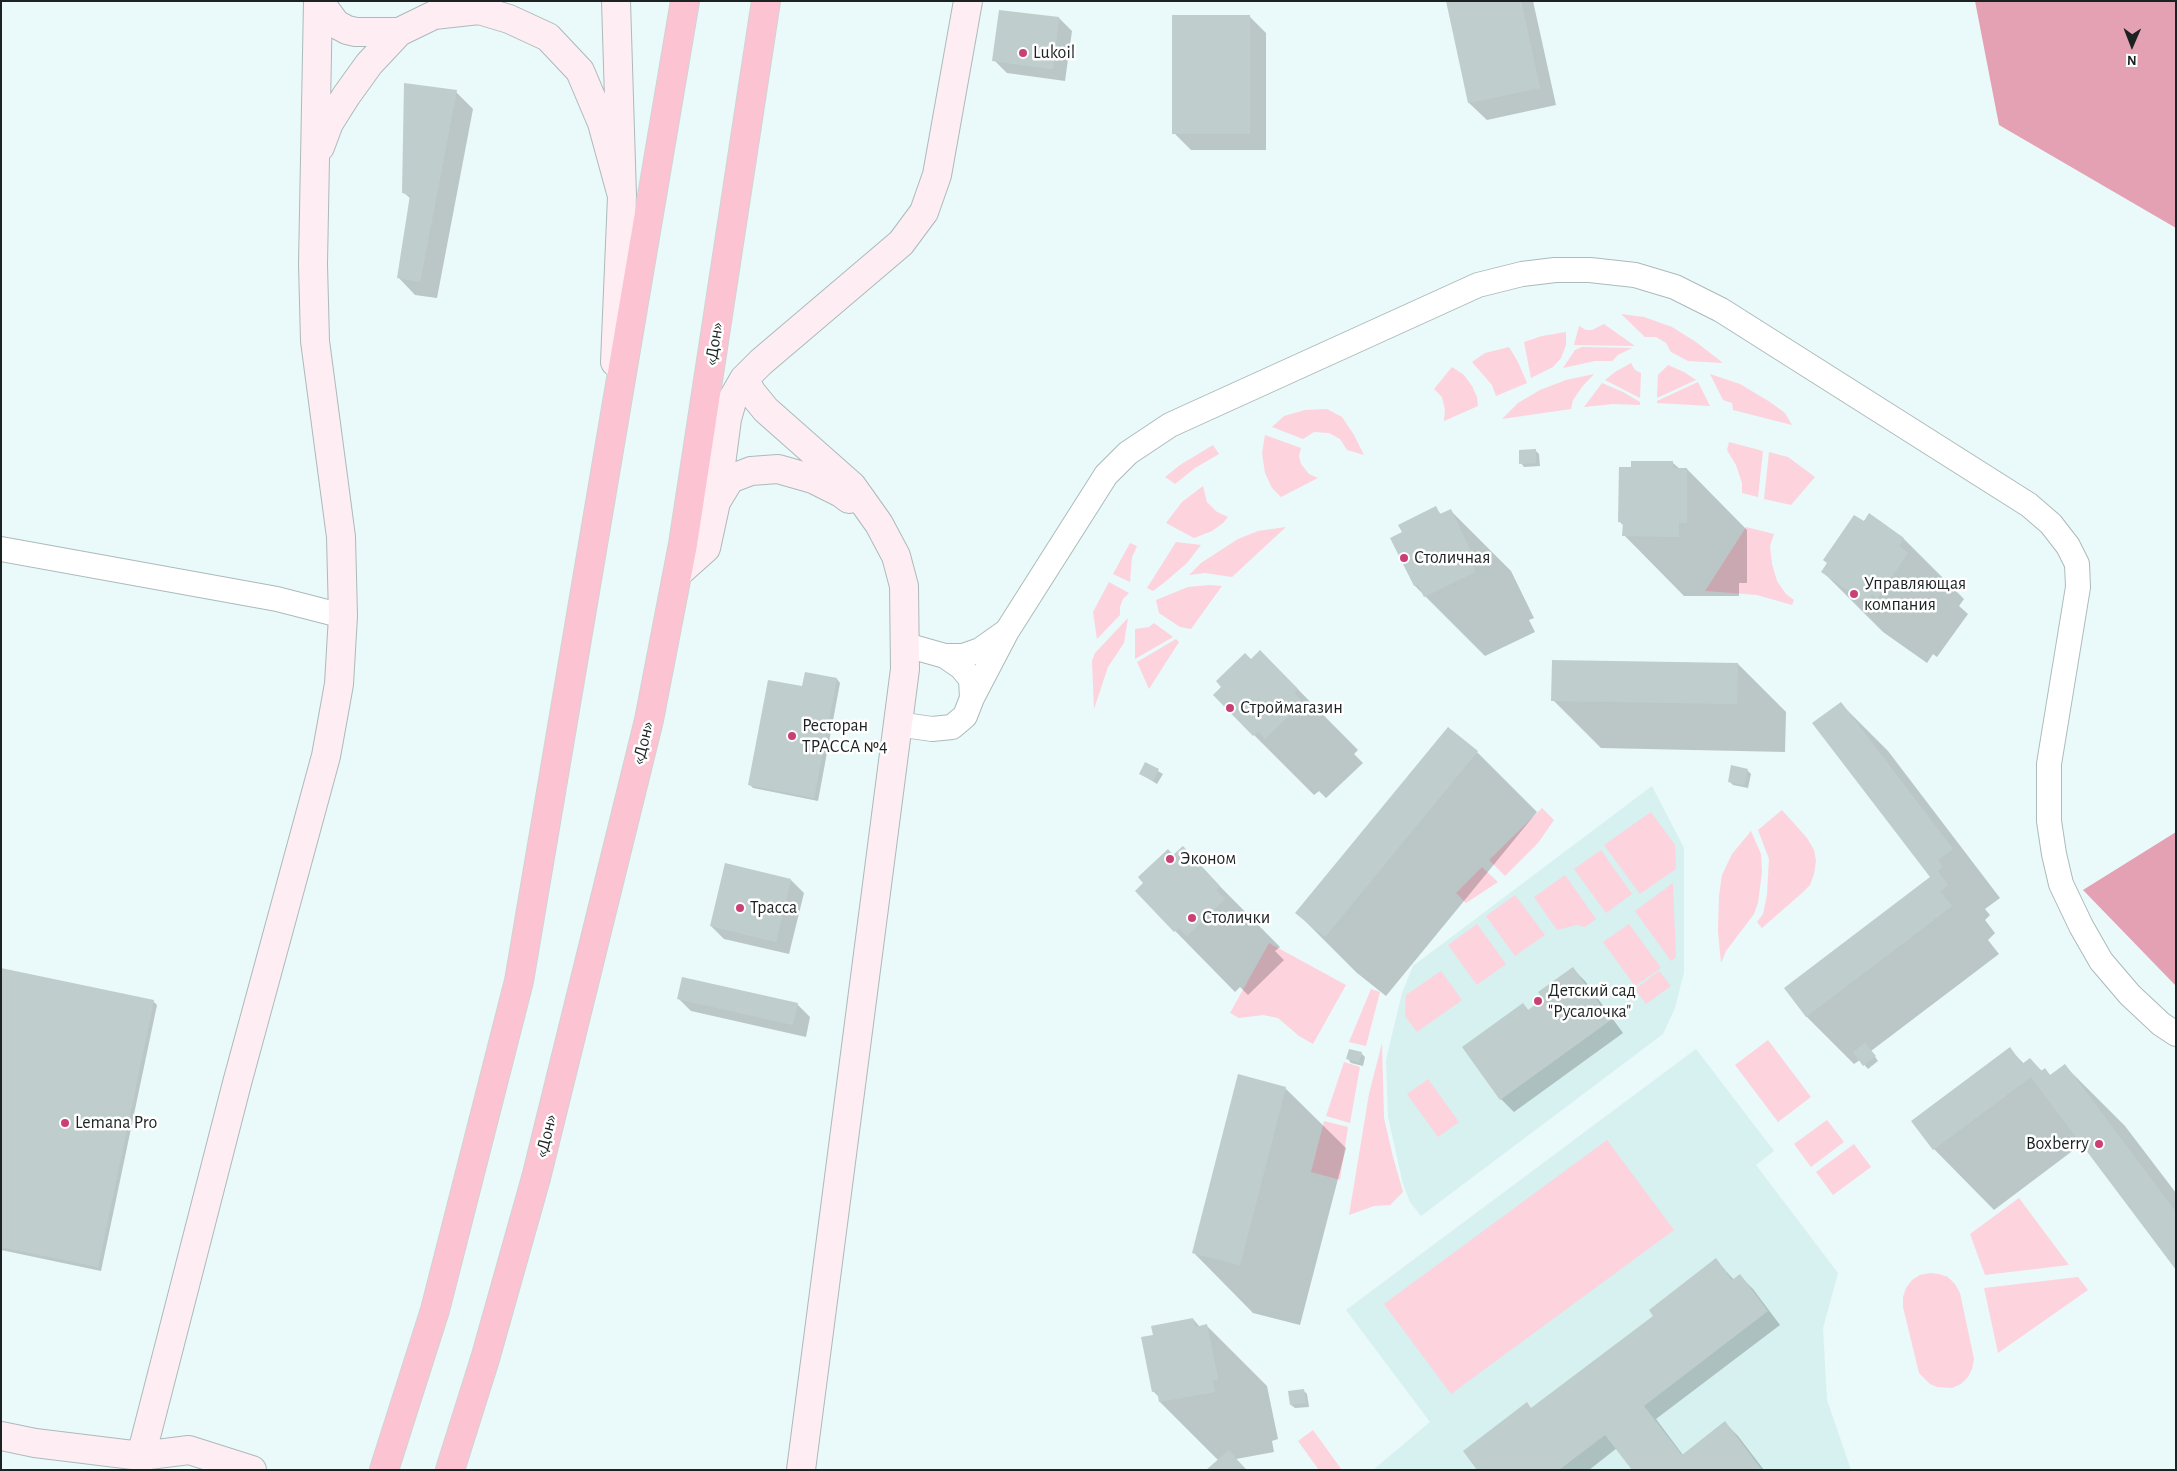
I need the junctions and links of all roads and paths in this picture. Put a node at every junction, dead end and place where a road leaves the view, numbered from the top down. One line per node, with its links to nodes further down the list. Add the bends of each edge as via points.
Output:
1 (318, 1): 6 (street, via 336,24 347,30); 7 (street)
2 (616, 1): 8 (street)
3 (685, 1): 10 (highway)
4 (766, 1): 14 (highway, «Дон»)
5 (968, 1): 9 (street, via 937,175 924,212 901,243)
6 (399, 32): 7 (street, via 368,64 346,96 329,124); 8 (street, via 434,15 479,10 509,19 548,37 580,71 602,123)
7 (315, 158): 15 (street, via 313,264 316,341 341,537)
8 (622, 196): 10 (street)
9 (744, 379): 11 (street, via 733,398 728,419); 12 (street, via 766,410 852,486)
10 (611, 445): 25 (highway, via 519,981 435,1310)
11 (716, 502): 12 (street, via 730,479 751,471 778,469 813,478 841,493); 14 (street, via 706,548)
12 (879, 524): 17 (street, via 896,556 904,586)
13 (1, 549): 15 (street, via 277,600)
14 (678, 573): 26 (highway, «Дон», via 646,729 536,1178)
15 (343, 616): 23 (street, via 339,684 326,756 236,1083)
16 (1007, 630): 18 (street, via 980,650 963,656); 19 (street); 21 (street, via 1106,475 1128,453 1170,425 1478,286 1496,281 1555,270 1590,270 1635,275 1675,286 1721,310 2029,506 2051,524 2068,546 2077,564 2078,587 2049,764 2049,820 2054,854 2061,884 2101,961 2130,996)
17 (906, 645): 18 (street); 20 (street)
18 (945, 656): 19 (street, via 971,679)
19 (972, 698): 20 (street, via 965,716 952,727 932,729)
20 (897, 724): 27 (street)
21 (2176, 1034)
22 (1, 1436): 23 (street)
23 (150, 1463): 24 (street, via 189,1450)
24 (252, 1470)
25 (384, 1470)
26 (450, 1470)
27 (801, 1470)

